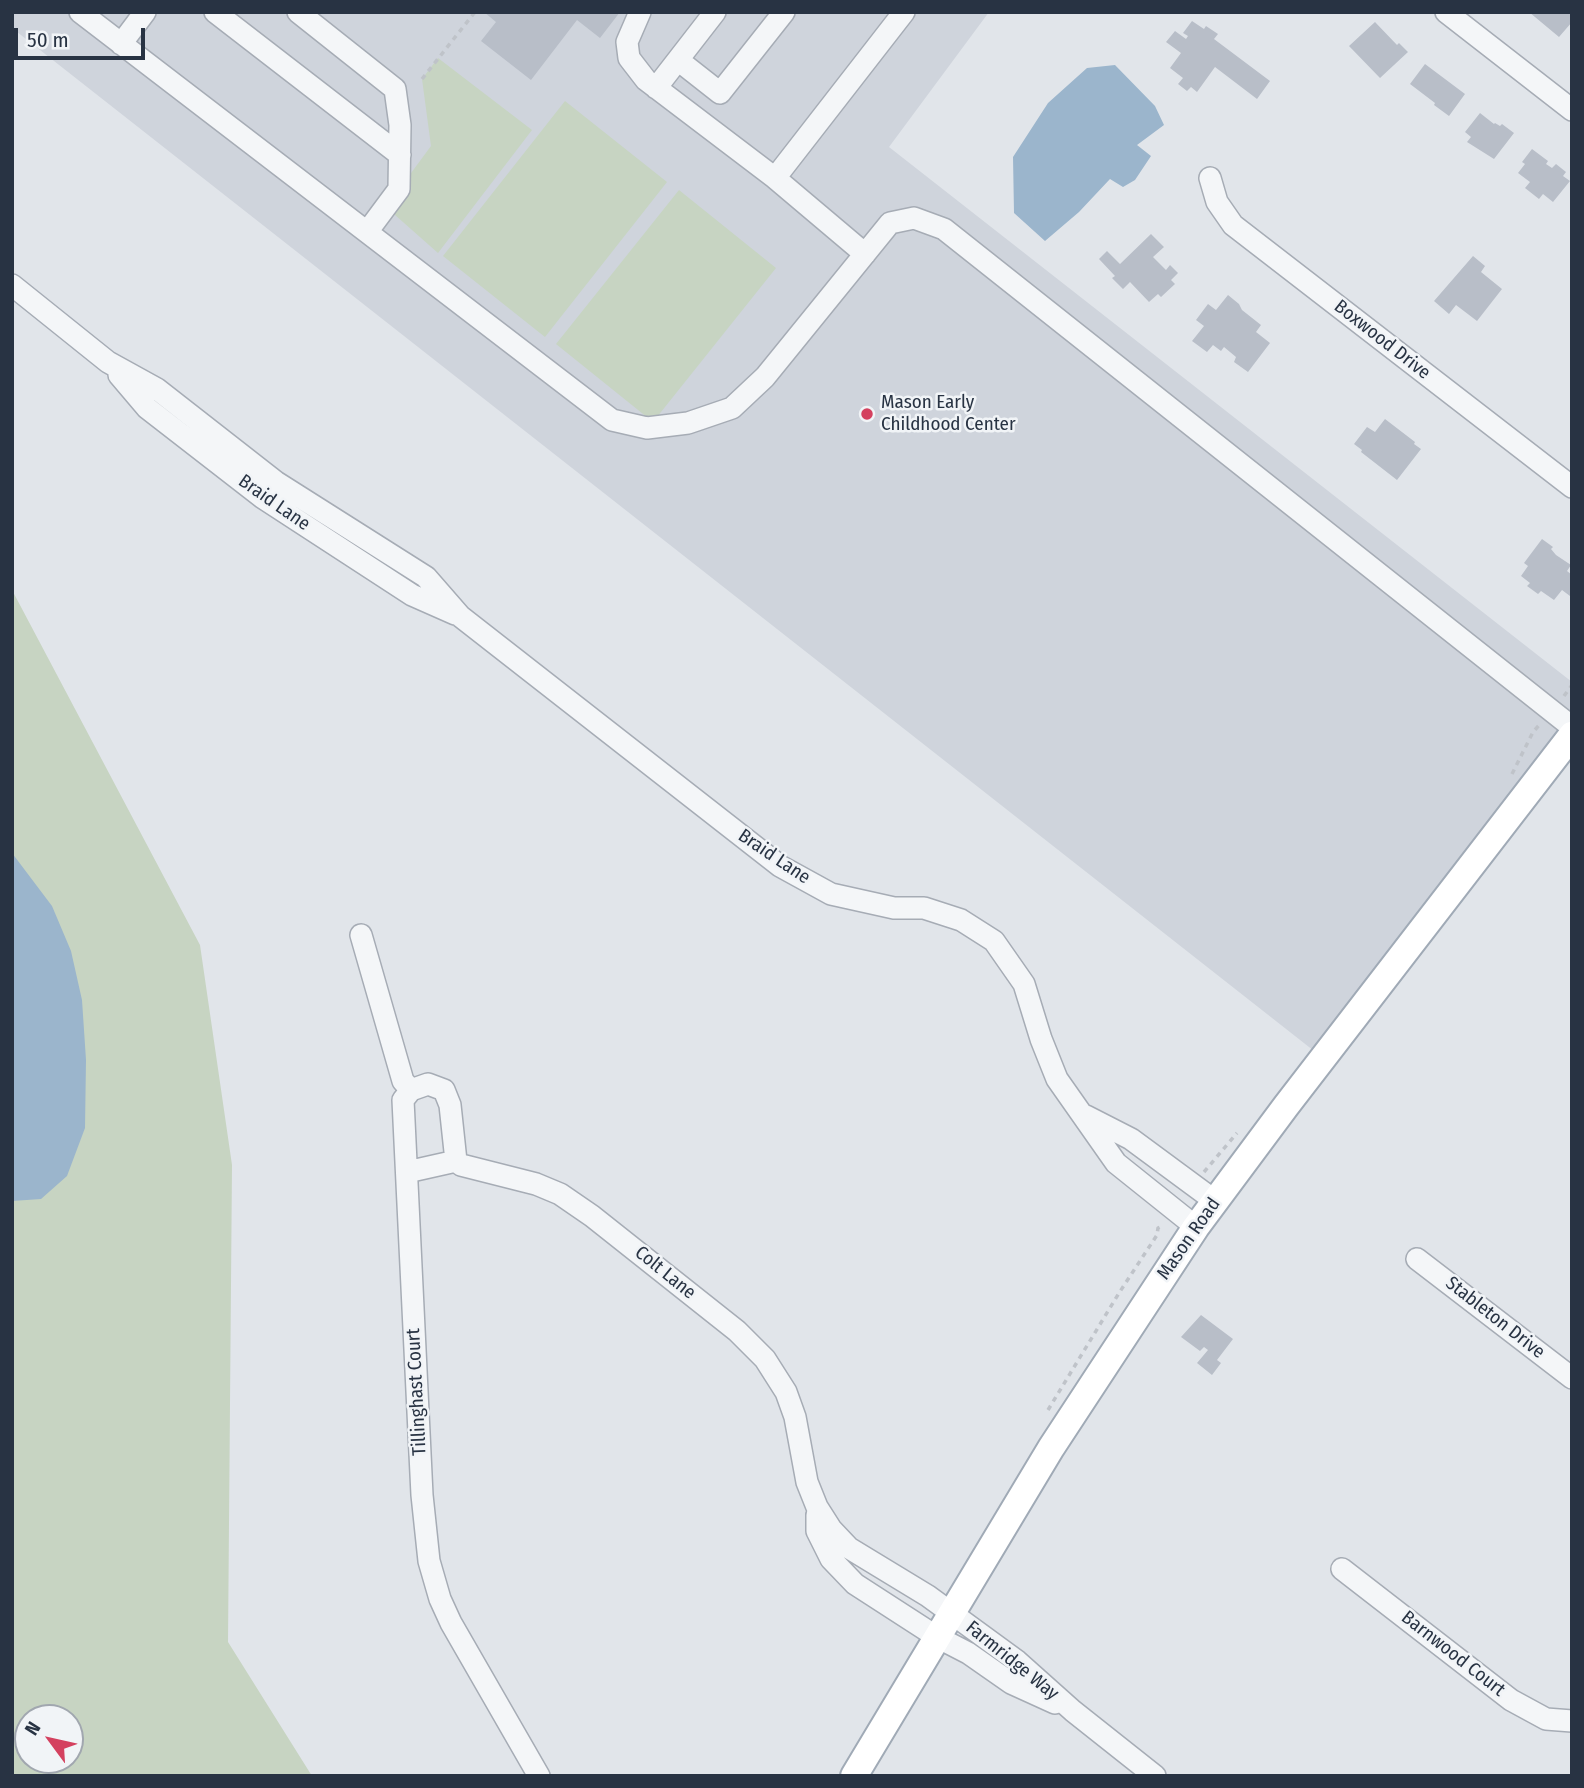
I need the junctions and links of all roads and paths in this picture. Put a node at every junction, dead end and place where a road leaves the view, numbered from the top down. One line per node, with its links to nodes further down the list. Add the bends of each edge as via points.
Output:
1 (80, 12): 11 (street)
2 (145, 12): 11 (street)
3 (215, 12): 16 (street)
4 (298, 12): 16 (street, via 395,89)
5 (475, 12): 13 (path)
6 (640, 12): 14 (street, via 628,42 629,58)
7 (715, 12): 12 (street)
8 (784, 12): 12 (street, via 720,93)
9 (904, 12): 17 (street)
10 (1447, 12): 15 (street)
11 (121, 44): 19 (street)
12 (678, 60): 14 (street)
13 (422, 79)
14 (656, 88): 17 (street)
15 (1572, 110)
16 (400, 155): 19 (street, via 399,189)
17 (775, 177): 20 (street)
18 (1210, 178): 22 (street, Boxwood Drive, via 1217,201 1233,225)
19 (367, 232): 20 (street, via 612,420 647,428 688,423 732,408 765,377)
20 (865, 254): 23 (street, via 890,223 914,218 944,229)
21 (12, 285): 27 (street, Braid Lane, via 108,362 147,408 270,490 412,595 460,616 780,866 831,894 894,908 924,908 961,920 994,941 1024,984 1057,1079)
22 (1572, 487)
23 (1572, 727)
24 (1572, 735): 30 (main road, Mason Road)
25 (361, 935): 26 (street, via 403,1081)
26 (411, 1090): 28 (street, via 428,1084 444,1090); 29 (street, Tillinghast Court, via 403,1101)
27 (1084, 1115): 30 (street, Braid Lane, via 1131,1139); 31 (street, Braid Lane, via 1116,1163)
28 (456, 1161): 29 (street); 34 (street, Colt Lane, via 560,1194 747,1340 780,1381 791,1405 807,1482)
29 (407, 1172): 40 (street, Tillinghast Court, via 429,1561 451,1623)
30 (1215, 1201): 31 (main road, Mason Road)
31 (1196, 1227): 36 (main road, Mason Road, via 1051,1448)
32 (1417, 1259): 33 (street, Stableton Drive)
33 (1572, 1378)
34 (817, 1507): 36 (street, Colt Lane, via 849,1548); 37 (street, Colt Lane, via 817,1531 831,1559 855,1584)
35 (1342, 1569): 39 (street, Barnwood Court, via 1511,1700 1546,1719)
36 (951, 1613): 37 (main road, Mason Road); 38 (street, Farmridge Way, via 1017,1661)
37 (937, 1637): 38 (street, Farmridge Way, via 1010,1682); 41 (main road, Mason Road)
38 (1073, 1711): 42 (street, Farmridge Way)
39 (1572, 1721)
40 (539, 1776)
41 (854, 1776)
42 (1155, 1776)

